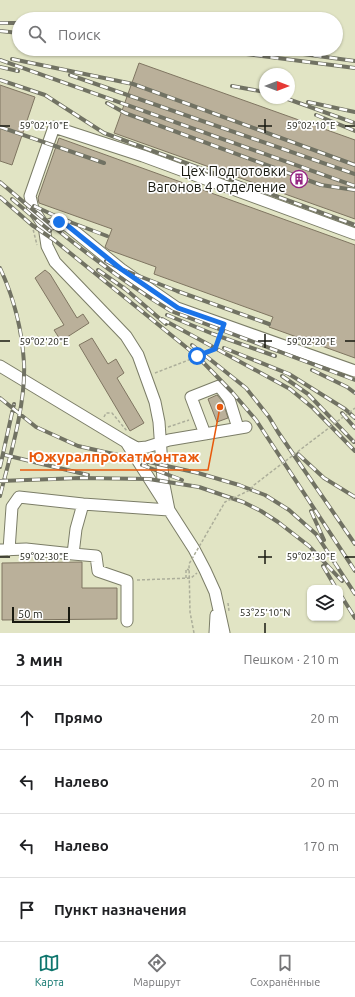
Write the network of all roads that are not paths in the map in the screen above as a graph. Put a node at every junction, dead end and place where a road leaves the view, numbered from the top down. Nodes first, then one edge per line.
1 (44, 226) junction
2 (355, 234) edge
3 (0, 366) edge
4 (355, 371) edge
5 (205, 434) junction
6 (127, 438) junction
7 (161, 442) junction
8 (83, 504) junction
9 (169, 510) junction
10 (4, 550) edge
11 (73, 554) junction
12 (217, 599) junction
13 (127, 621) dead end
14 (216, 633) edge
15 (224, 633) edge

1 - 2 lane
1 - 4 lane
1 - 7 lane
3 - 6 lane
5 - 5 lane
5 - 7 lane
6 - 7 lane
6 - 9 lane
7 - 9 lane
8 - 9 lane
8 - 10 lane
8 - 11 lane
9 - 12 lane
10 - 11 lane
11 - 13 lane
12 - 14 lane
12 - 15 lane

